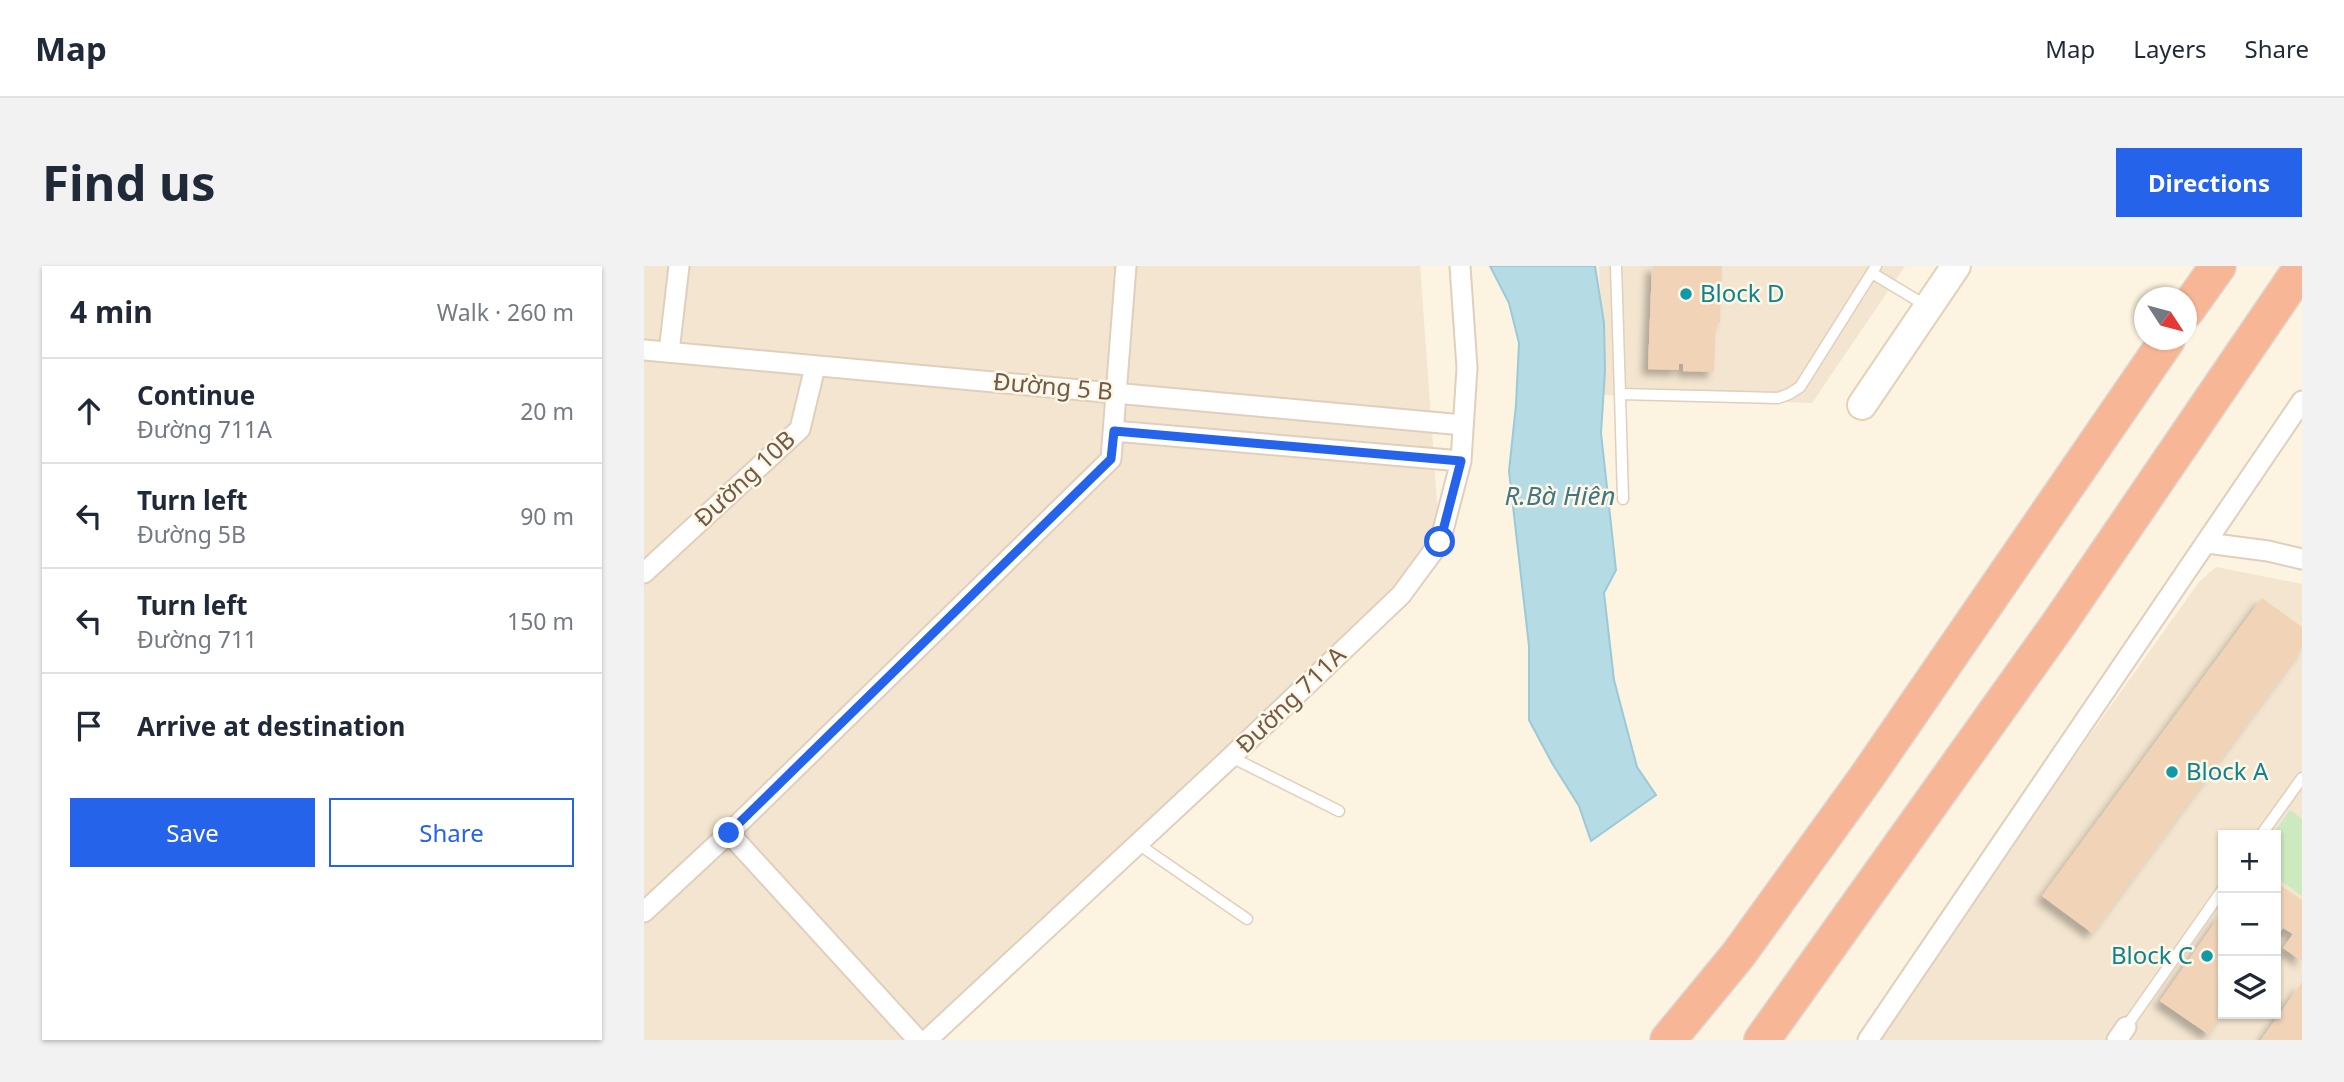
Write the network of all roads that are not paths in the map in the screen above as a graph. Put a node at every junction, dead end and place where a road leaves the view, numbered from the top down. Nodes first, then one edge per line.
1 (679, 266) edge
2 (1126, 266) edge
3 (1460, 266) edge
4 (1616, 266) edge
5 (1956, 266) edge
6 (2218, 266) edge
7 (2302, 267) edge
8 (1874, 270) edge
9 (2197, 296) edge
10 (1929, 307) junction
11 (644, 350) edge
12 (2160, 350) edge
13 (669, 352) junction
14 (815, 367) junction
15 (1116, 393) junction
16 (1620, 394) junction
17 (2302, 401) edge
18 (1862, 405) dead end
19 (1463, 425) junction
20 (1114, 431) junction
21 (1461, 461) junction
22 (1623, 499) dead end
23 (2207, 543) junction
24 (2302, 559) edge
25 (644, 573) edge
26 (2060, 622) junction
27 (1231, 757) junction
28 (2302, 778) edge
29 (1339, 811) dead end
30 (2265, 830) edge
31 (729, 833) junction
32 (1138, 844) junction
33 (2220, 893) edge
34 (644, 912) edge
35 (1247, 919) dead end
36 (1738, 955) junction
37 (2122, 1034) edge
38 (918, 1040) edge
39 (927, 1040) edge
40 (1668, 1040) edge
41 (1677, 1040) edge
42 (1762, 1040) edge
43 (1787, 1040) edge
44 (1868, 1040) edge

1 - 13 street
2 - 15 street
3 - 19 street, Đường 711A
4 - 16 lane
5 - 10 main road
6 - 9 highway
7 - 26 highway
8 - 10 lane
8 - 16 lane
10 - 18 main road
11 - 13 street, Đường 5 B
12 - 36 highway
13 - 14 street, Đường 5 B
14 - 15 street, Đường 5 B
14 - 25 street, Đường 10B
15 - 19 street, Đường 5 B
15 - 20 street
16 - 22 lane
17 - 23 street
19 - 21 street, Đường 711A
20 - 21 street
20 - 31 street
21 - 27 street, Đường 711A
23 - 24 street
23 - 44 street
26 - 42 highway
26 - 43 highway
27 - 29 lane
27 - 32 street, Đường 711A
28 - 30 lane
31 - 34 street
31 - 38 street
32 - 35 lane
32 - 39 street, Đường 711A
33 - 37 lane
36 - 40 highway
36 - 41 highway

